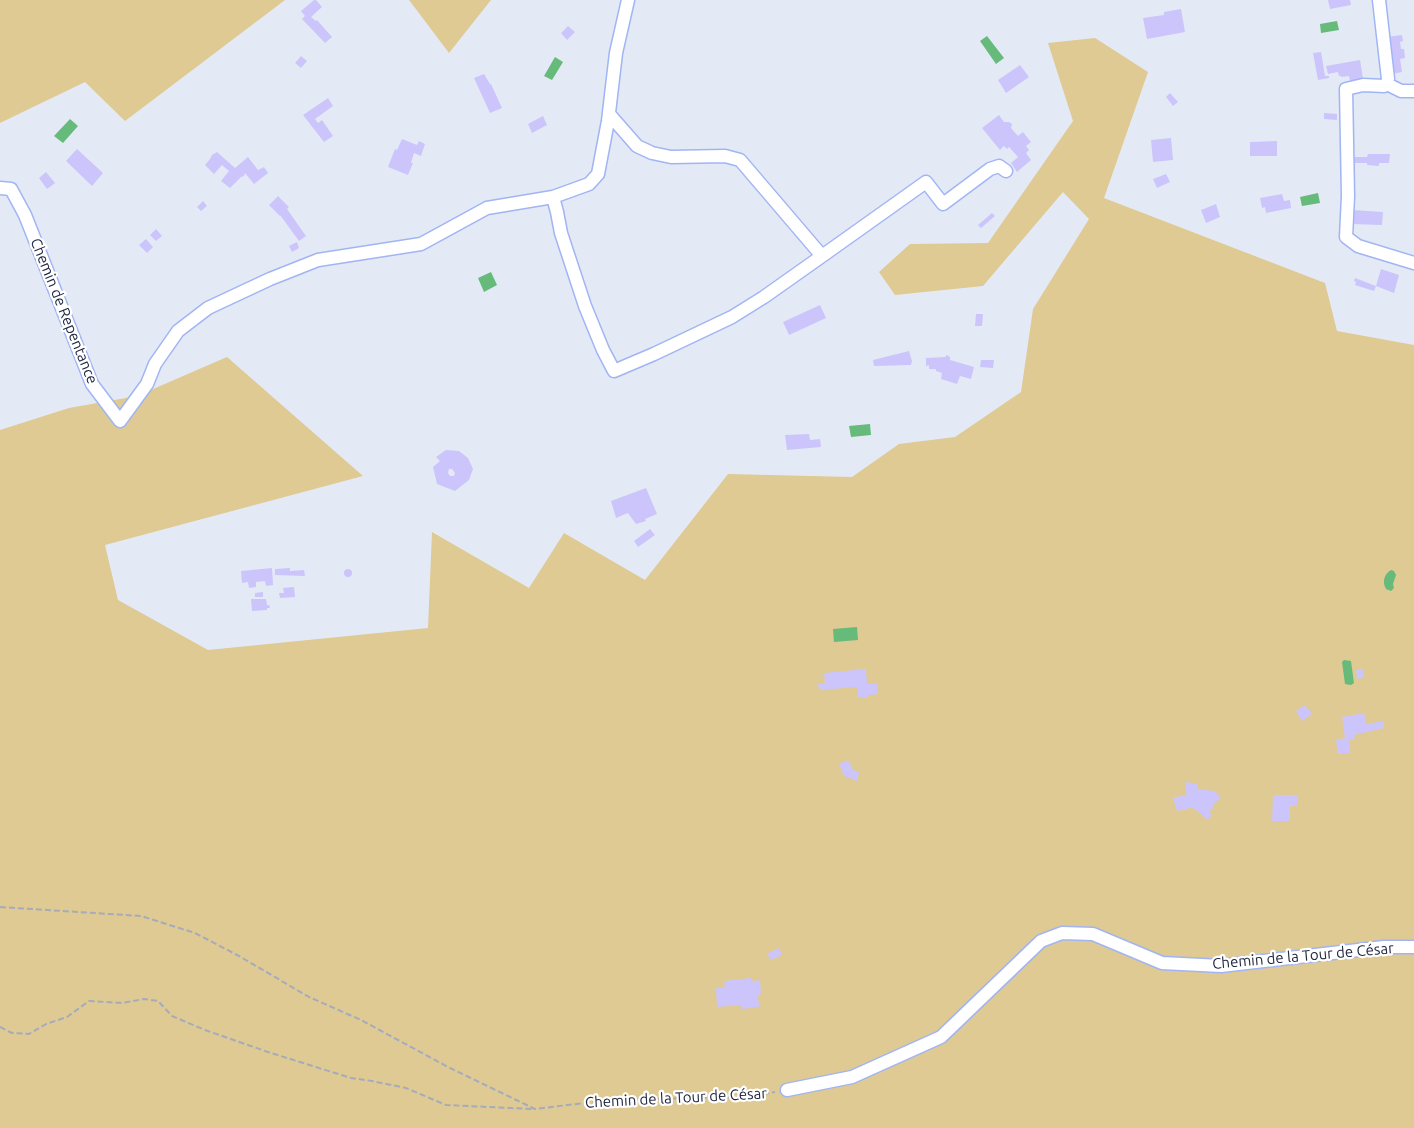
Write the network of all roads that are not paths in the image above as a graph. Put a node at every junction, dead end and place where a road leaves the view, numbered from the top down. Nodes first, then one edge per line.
1 (628, 0) edge
2 (1379, 0) edge
3 (1387, 84) junction
4 (1414, 91) edge
5 (609, 114) junction
6 (1006, 171) dead end
7 (0, 188) edge
8 (553, 197) junction
9 (822, 256) junction
10 (1414, 263) edge
11 (1414, 947) edge
12 (788, 1090) road end

1 - 5 street, Chemin de Repentance
2 - 3 street
3 - 4 street
3 - 10 street
5 - 8 street, Chemin de Repentance
5 - 9 street
6 - 9 street
7 - 8 street, Chemin de Repentance
8 - 9 street
11 - 12 street, Chemin de la Tour de César

